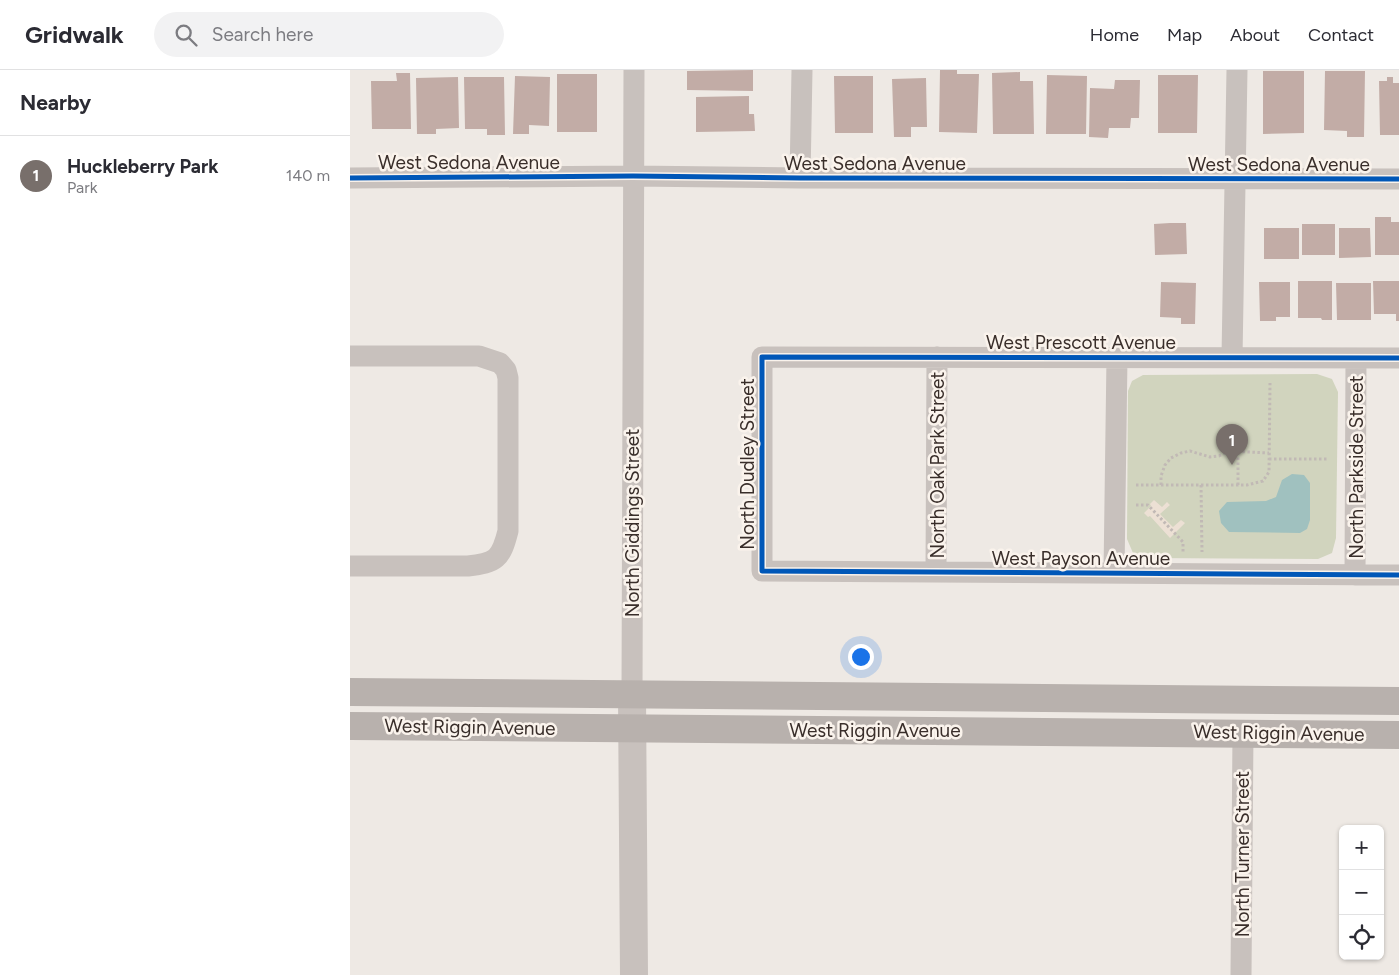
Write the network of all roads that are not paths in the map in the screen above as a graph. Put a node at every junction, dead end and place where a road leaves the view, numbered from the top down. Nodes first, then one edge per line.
1 (634, 70) edge
2 (802, 70) edge
3 (1237, 70) edge
4 (633, 176) junction
5 (350, 178) edge
6 (800, 178) junction
7 (1236, 179) junction
8 (1399, 179) edge
9 (350, 356) edge
10 (762, 357) joint
11 (937, 357) junction
12 (1116, 357) junction
13 (1232, 357) junction
14 (1356, 358) junction
15 (1399, 358) edge
16 (350, 566) edge
17 (762, 571) joint
18 (936, 572) junction
19 (1114, 573) junction
20 (1355, 575) junction
21 (1399, 575) edge
22 (350, 692) edge
23 (632, 695) junction
24 (1399, 701) edge
25 (350, 726) edge
26 (632, 729) junction
27 (1243, 733) junction
28 (1399, 735) edge
29 (634, 975) edge
30 (1241, 975) edge

1 - 4 street, North Giddings Street
2 - 6 street
3 - 7 street
4 - 5 street, West Sedona Avenue
4 - 6 street, West Sedona Avenue
4 - 23 street, North Giddings Street
6 - 7 street, West Sedona Avenue
7 - 8 street, West Sedona Avenue
7 - 13 street
9 - 16 street
10 - 11 street, West Prescott Avenue
10 - 17 street, North Dudley Street
11 - 12 street, West Prescott Avenue
11 - 18 street, North Oak Park Street
12 - 13 street, West Prescott Avenue
12 - 19 street
13 - 14 street, West Prescott Avenue
14 - 15 street, West Prescott Avenue
14 - 20 street, North Parkside Street
17 - 18 street, West Payson Avenue
18 - 19 street, West Payson Avenue
19 - 20 street, West Payson Avenue
20 - 21 street, West Payson Avenue
22 - 23 main road, West Riggin Avenue
23 - 24 main road, West Riggin Avenue
23 - 26 street, North Giddings Street
25 - 26 main road, West Riggin Avenue
26 - 27 main road, West Riggin Avenue
26 - 29 street, North Giddings Street
27 - 28 main road, West Riggin Avenue
27 - 30 street, North Turner Street

